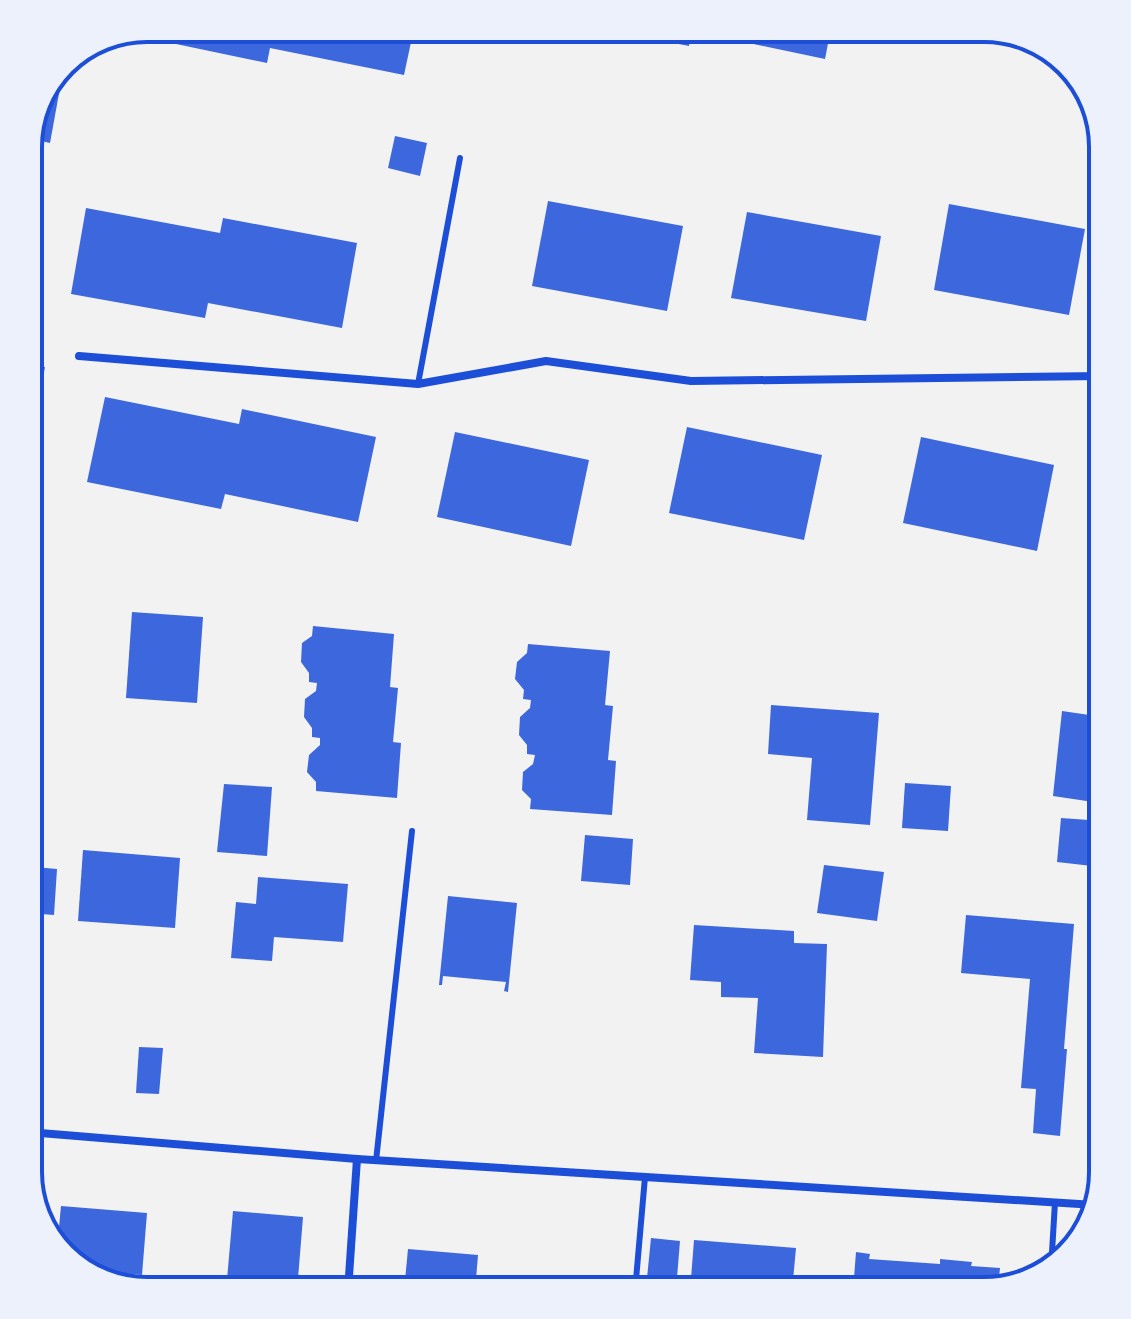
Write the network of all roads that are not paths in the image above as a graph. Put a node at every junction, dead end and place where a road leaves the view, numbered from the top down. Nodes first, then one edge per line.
1 (460, 158) dead end
2 (79, 356) dead end
3 (1089, 376) edge
4 (418, 384) junction
5 (412, 831) dead end
6 (42, 1133) edge
7 (357, 1159) junction
8 (376, 1161) junction
9 (645, 1177) junction
10 (1055, 1202) junction
11 (1084, 1204) edge
12 (1052, 1251) edge
13 (349, 1277) edge
14 (636, 1277) edge

1 - 4 lane
2 - 4 street
3 - 4 street
5 - 8 lane
6 - 7 street
7 - 8 street
7 - 13 street
8 - 9 street
9 - 10 street
9 - 14 lane
10 - 11 street
10 - 12 lane

